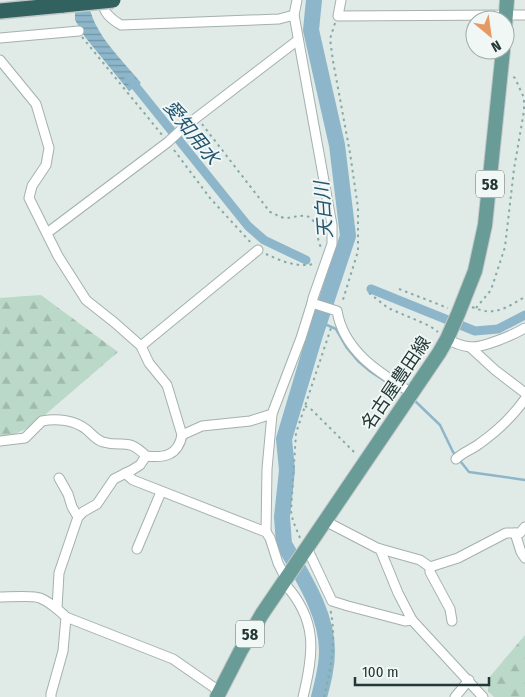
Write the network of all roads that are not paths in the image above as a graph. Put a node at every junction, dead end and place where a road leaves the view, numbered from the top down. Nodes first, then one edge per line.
1 (103, 0) edge
2 (113, 0) edge
3 (298, 0) edge
4 (341, 0) edge
5 (69, 6) edge
6 (0, 11) edge
7 (294, 15) junction
8 (465, 20) edge
9 (79, 30) road end
10 (0, 38) edge
11 (298, 40) junction
12 (0, 60) edge
13 (502, 60) edge
14 (47, 233) junction
15 (258, 250) road end
16 (312, 303) junction
17 (525, 328) edge
18 (448, 337) junction
19 (141, 346) junction
20 (472, 347) junction
21 (412, 393) junction
22 (525, 393) edge
23 (525, 399) edge
24 (272, 414) junction
25 (182, 435) junction
26 (0, 441) edge
27 (146, 456) junction
28 (456, 460) dead end
29 (125, 473) junction
30 (59, 478) dead end
31 (161, 492) junction
32 (78, 517) junction
33 (325, 521) junction
34 (525, 527) edge
35 (266, 532) junction
36 (515, 533) junction
37 (137, 548) dead end
38 (380, 549) junction
39 (305, 551) junction
40 (525, 558) edge
41 (430, 567) junction
42 (286, 579) junction
43 (0, 597) edge
44 (57, 608) junction
45 (66, 617) junction
46 (412, 620) junction
47 (452, 621) dead end
48 (469, 680) junction
49 (218, 694) edge
50 (51, 697) edge
51 (303, 697) edge
52 (455, 697) edge
53 (484, 697) edge

1 - 7 street
2 - 5 highway, bridge
3 - 7 street
4 - 8 street
5 - 6 highway
7 - 11 street
9 - 10 street
11 - 14 street
11 - 16 street
12 - 14 street
13 - 18 main road, 名古屋豊田線 / 58
14 - 19 street
15 - 19 street
16 - 21 street
16 - 24 street
17 - 20 street
18 - 20 street
18 - 21 main road, 名古屋豊田線 / 58
19 - 25 street
20 - 22 street
21 - 33 main road, 名古屋豊田線 / 58
23 - 28 street
24 - 25 street
24 - 35 street
25 - 27 street
26 - 27 street
27 - 29 street
29 - 31 street
29 - 32 street
30 - 32 street
31 - 35 street
31 - 37 street
32 - 44 street
33 - 38 street
33 - 39 main road, 名古屋豊田線 / 58
34 - 36 street
35 - 42 street
36 - 40 street
36 - 41 street
38 - 41 street
38 - 46 street
39 - 42 main road, 名古屋豊田線 / 58
39 - 46 street
41 - 47 street
42 - 49 main road, 名古屋豊田線 / 58
42 - 51 street
43 - 44 street
44 - 45 street
45 - 49 street
45 - 50 street
46 - 48 street
48 - 52 street
48 - 53 street

